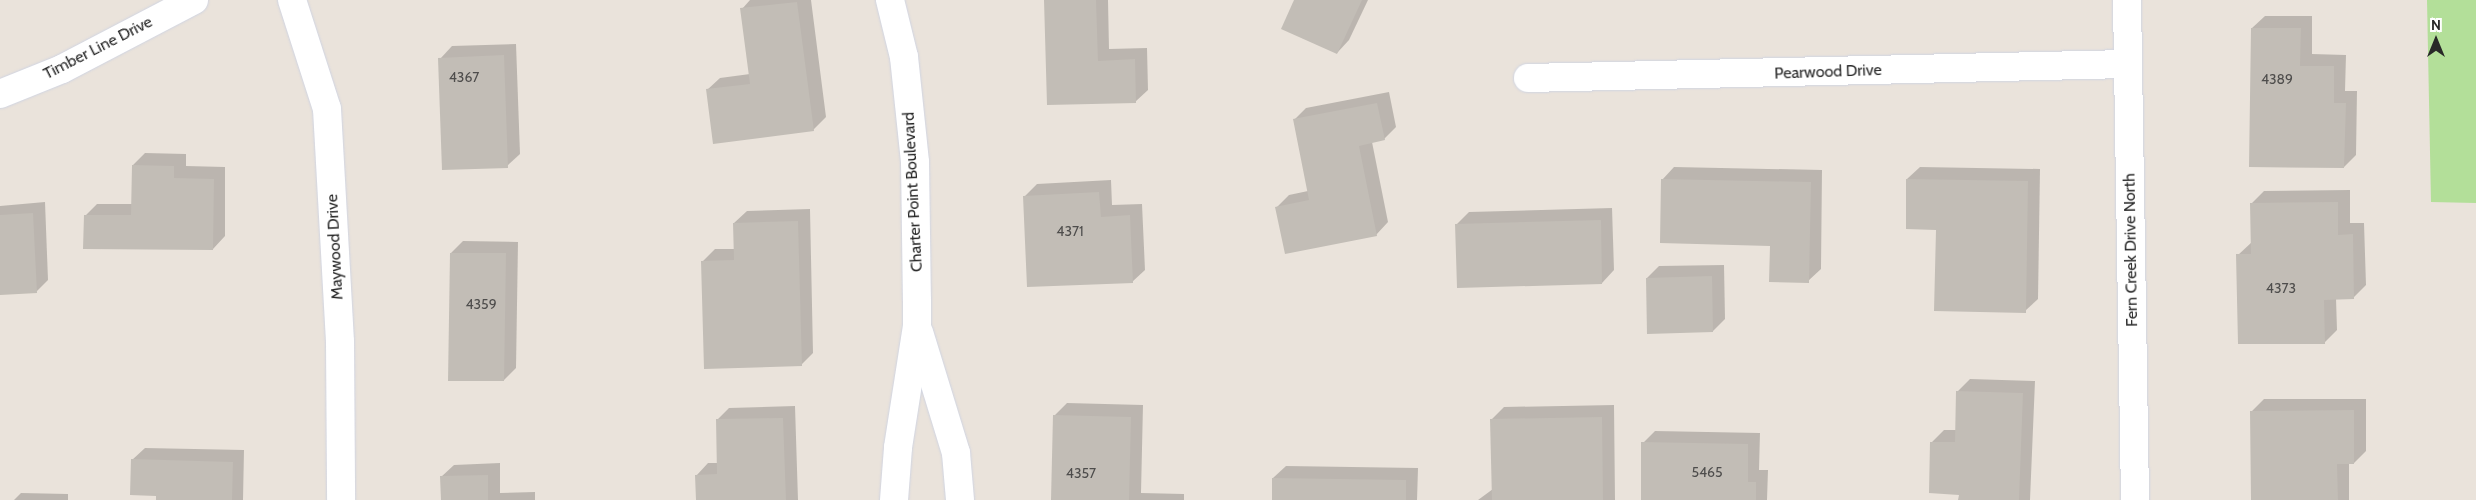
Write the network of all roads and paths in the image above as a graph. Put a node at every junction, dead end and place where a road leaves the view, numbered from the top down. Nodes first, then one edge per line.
1 (194, 0) edge
2 (292, 0) edge
3 (890, 0) edge
4 (2127, 0) edge
5 (2128, 64) junction
6 (1528, 78) dead end
7 (0, 94) edge
8 (917, 326) junction
9 (341, 500) edge
10 (894, 500) edge
11 (960, 500) edge
12 (2134, 500) edge

1 - 7 street, Timber Line Drive
2 - 9 street, Maywood Drive
3 - 8 street, Charter Point Boulevard
4 - 5 street, Fern Creek Drive North
5 - 6 street, Pearwood Drive
5 - 12 street, Fern Creek Drive North
8 - 10 street, Charter Point Boulevard
8 - 11 street, Charter Point Boulevard

